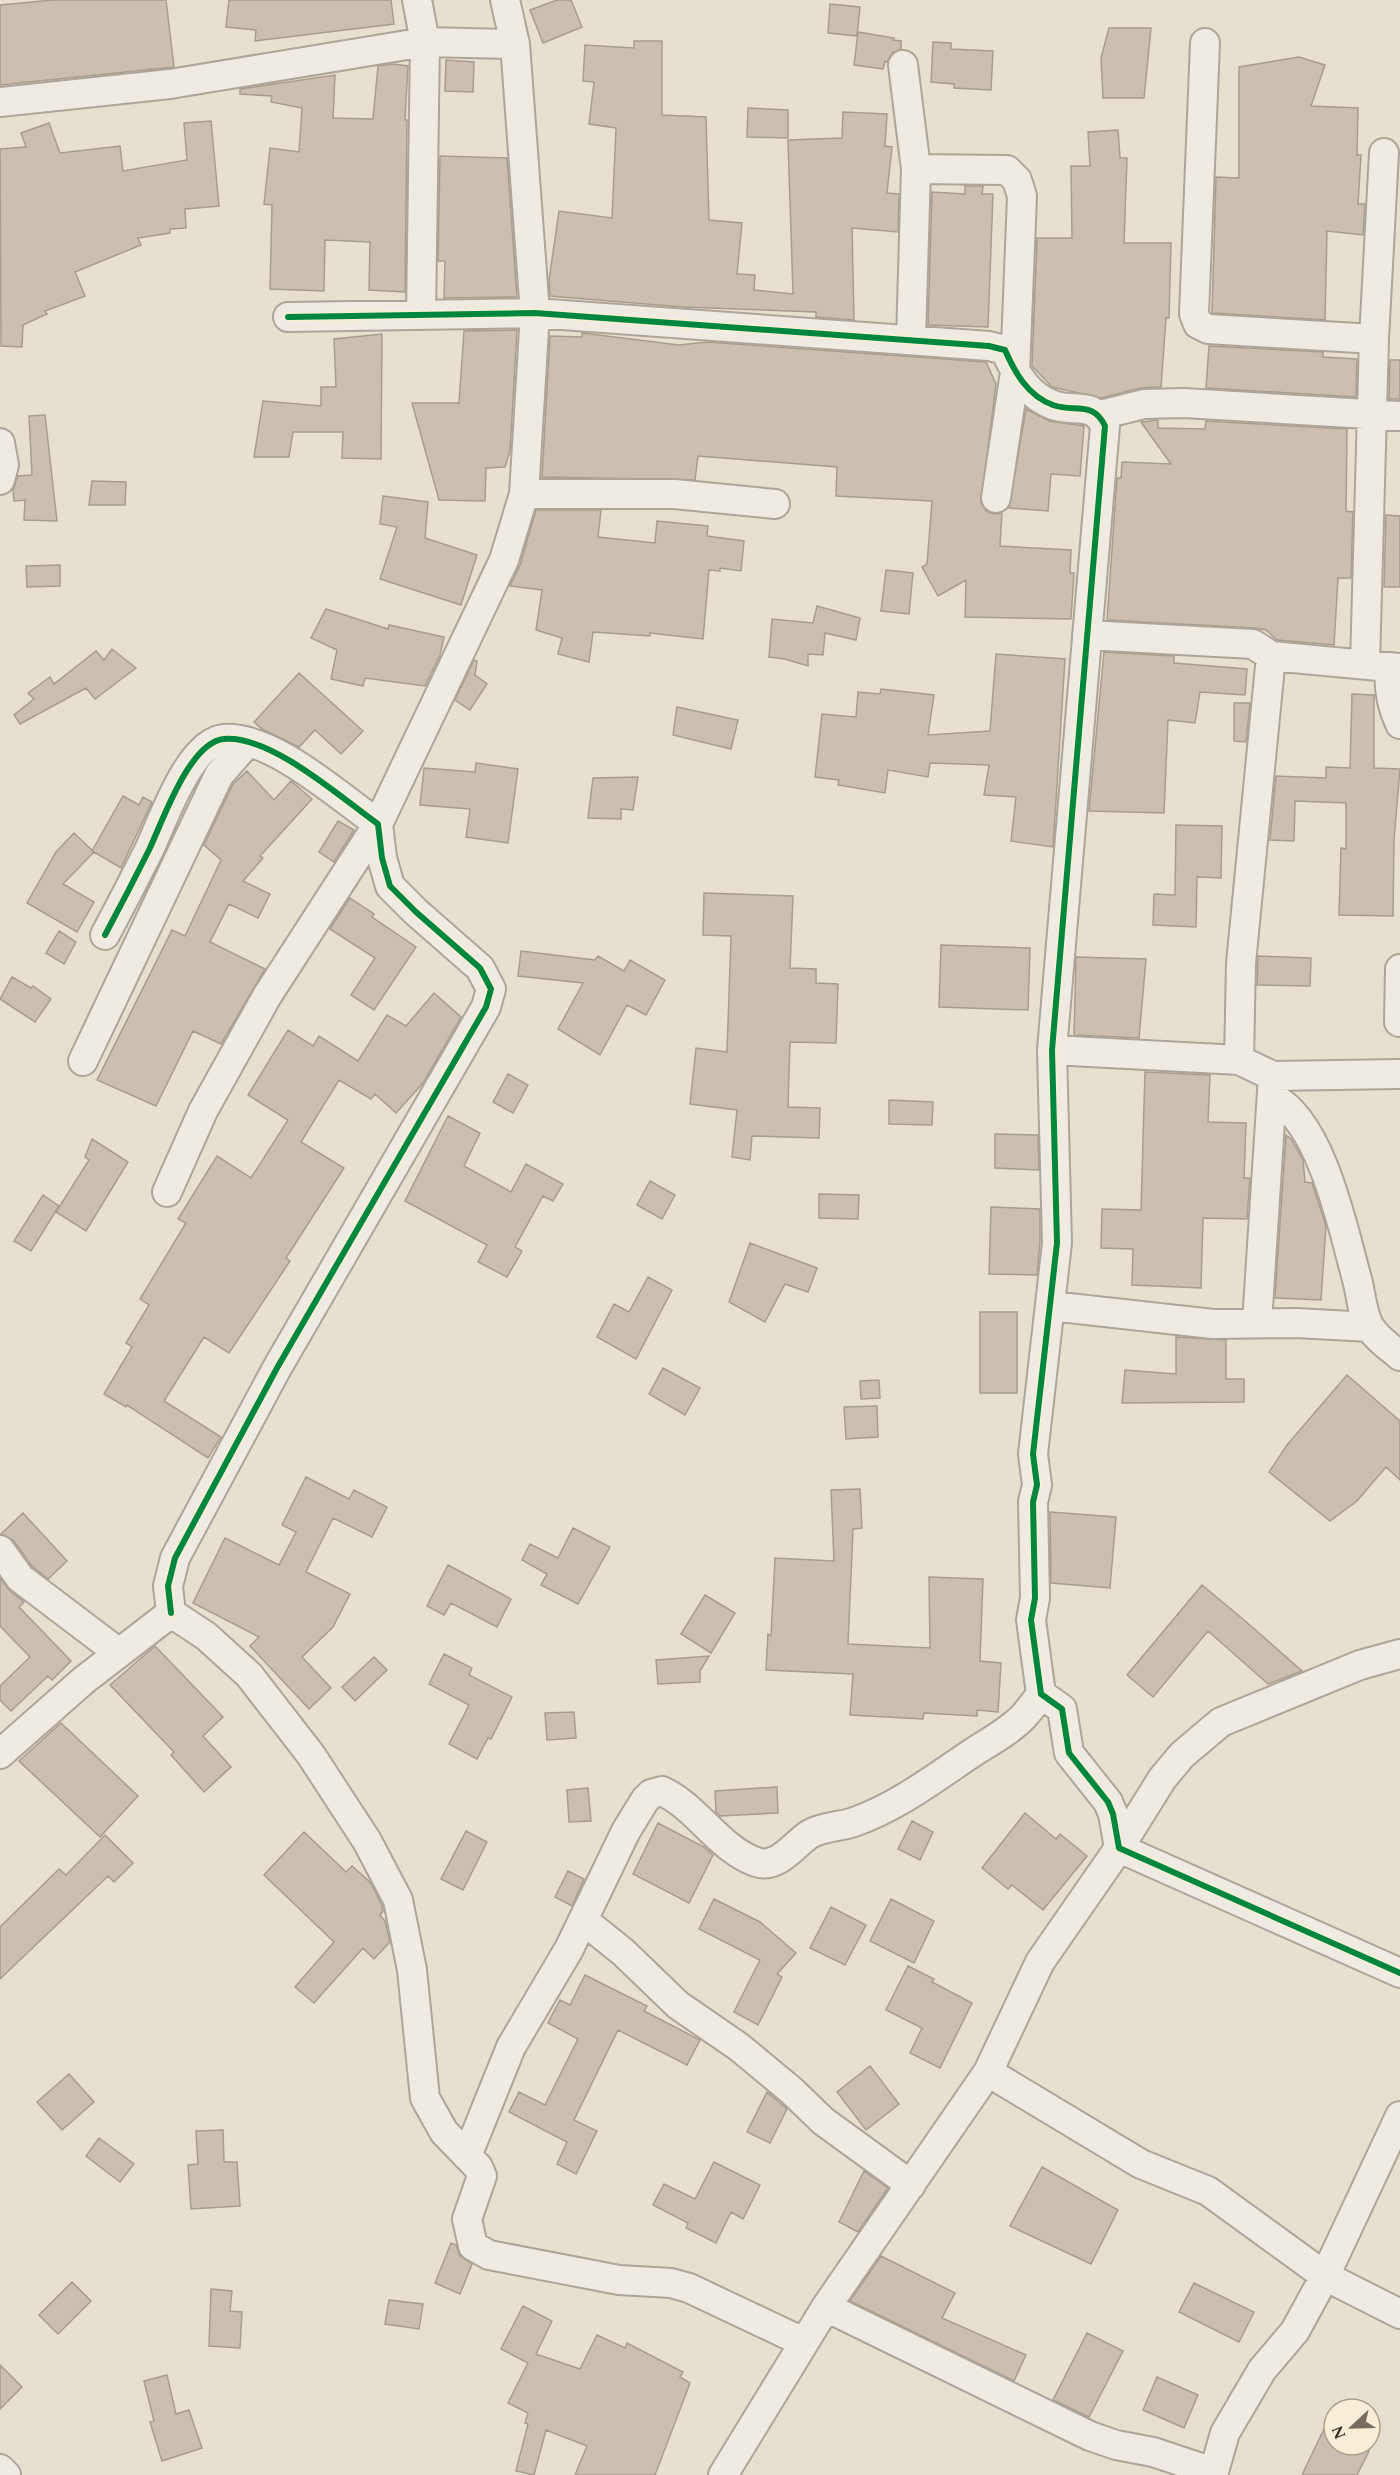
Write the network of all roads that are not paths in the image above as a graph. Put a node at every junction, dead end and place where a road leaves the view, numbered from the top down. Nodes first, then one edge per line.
1 (417, 0) edge
2 (505, 0) edge
3 (425, 42) junction
4 (1205, 43) dead end
5 (515, 44) junction
6 (903, 65) dead end
7 (0, 102) edge
8 (1384, 153) dead end
9 (916, 169) junction
10 (535, 313) junction
11 (421, 315) junction
12 (288, 317) dead end
13 (1374, 339) junction
14 (912, 340) junction
15 (1015, 372) junction
16 (1100, 415) junction
17 (1386, 415) edge
18 (0, 443) edge
19 (0, 480) edge
20 (524, 494) junction
21 (996, 498) dead end
22 (775, 504) dead end
23 (1087, 635) junction
24 (1271, 656) junction
25 (1385, 666) edge
26 (1400, 724) edge
27 (247, 743) junction
28 (378, 824) junction
29 (105, 936) dead end
30 (1400, 969) edge
31 (1399, 1022) edge
32 (1052, 1050) junction
33 (1239, 1060) junction
34 (83, 1061) dead end
35 (1400, 1074) edge
36 (1273, 1087) junction
37 (167, 1192) dead end
38 (1051, 1306) junction
39 (1257, 1323) junction
40 (1370, 1327) junction
41 (1400, 1356) edge
42 (0, 1550) edge
43 (171, 1613) junction
44 (119, 1653) junction
45 (1400, 1654) edge
46 (1041, 1694) junction
47 (0, 1754) edge
48 (1119, 1848) junction
49 (584, 1920) junction
50 (1400, 1973) edge
51 (988, 2072) junction
52 (1400, 2116) edge
53 (467, 2156) junction
54 (911, 2185) junction
55 (1325, 2276) junction
56 (826, 2307) junction
57 (1400, 2314) edge
58 (803, 2342) junction
59 (0, 2469) edge
60 (1213, 2474) edge
61 (6, 2475) edge
62 (723, 2475) edge

1 - 3 street
2 - 5 street
3 - 5 street
3 - 7 street
3 - 11 street
4 - 13 street
5 - 10 street
6 - 9 street
8 - 13 street
9 - 14 street
9 - 15 street
10 - 11 street
10 - 14 street
10 - 20 street
11 - 12 street
13 - 17 street
14 - 15 street
15 - 16 street
15 - 21 street
16 - 17 street
16 - 23 street
17 - 25 street
18 - 19 street
20 - 22 street
20 - 28 street
23 - 24 street
23 - 32 street
24 - 25 street
24 - 33 street
25 - 26 street
27 - 28 street
27 - 29 street
27 - 34 street
28 - 37 street
28 - 43 street
30 - 31 street
32 - 33 street
32 - 38 street
33 - 36 street
35 - 36 street
36 - 39 street
36 - 40 street
38 - 39 street
38 - 46 street
39 - 40 street
40 - 41 street
42 - 44 street
43 - 44 street
43 - 53 street
44 - 47 street
45 - 48 street
46 - 48 street
46 - 49 street
48 - 50 street
48 - 51 street
49 - 53 street
49 - 54 street
51 - 54 street
51 - 55 street
52 - 55 street
53 - 58 street
54 - 56 street
55 - 57 street
55 - 60 street
56 - 58 street
56 - 60 street
58 - 62 street
59 - 61 street

